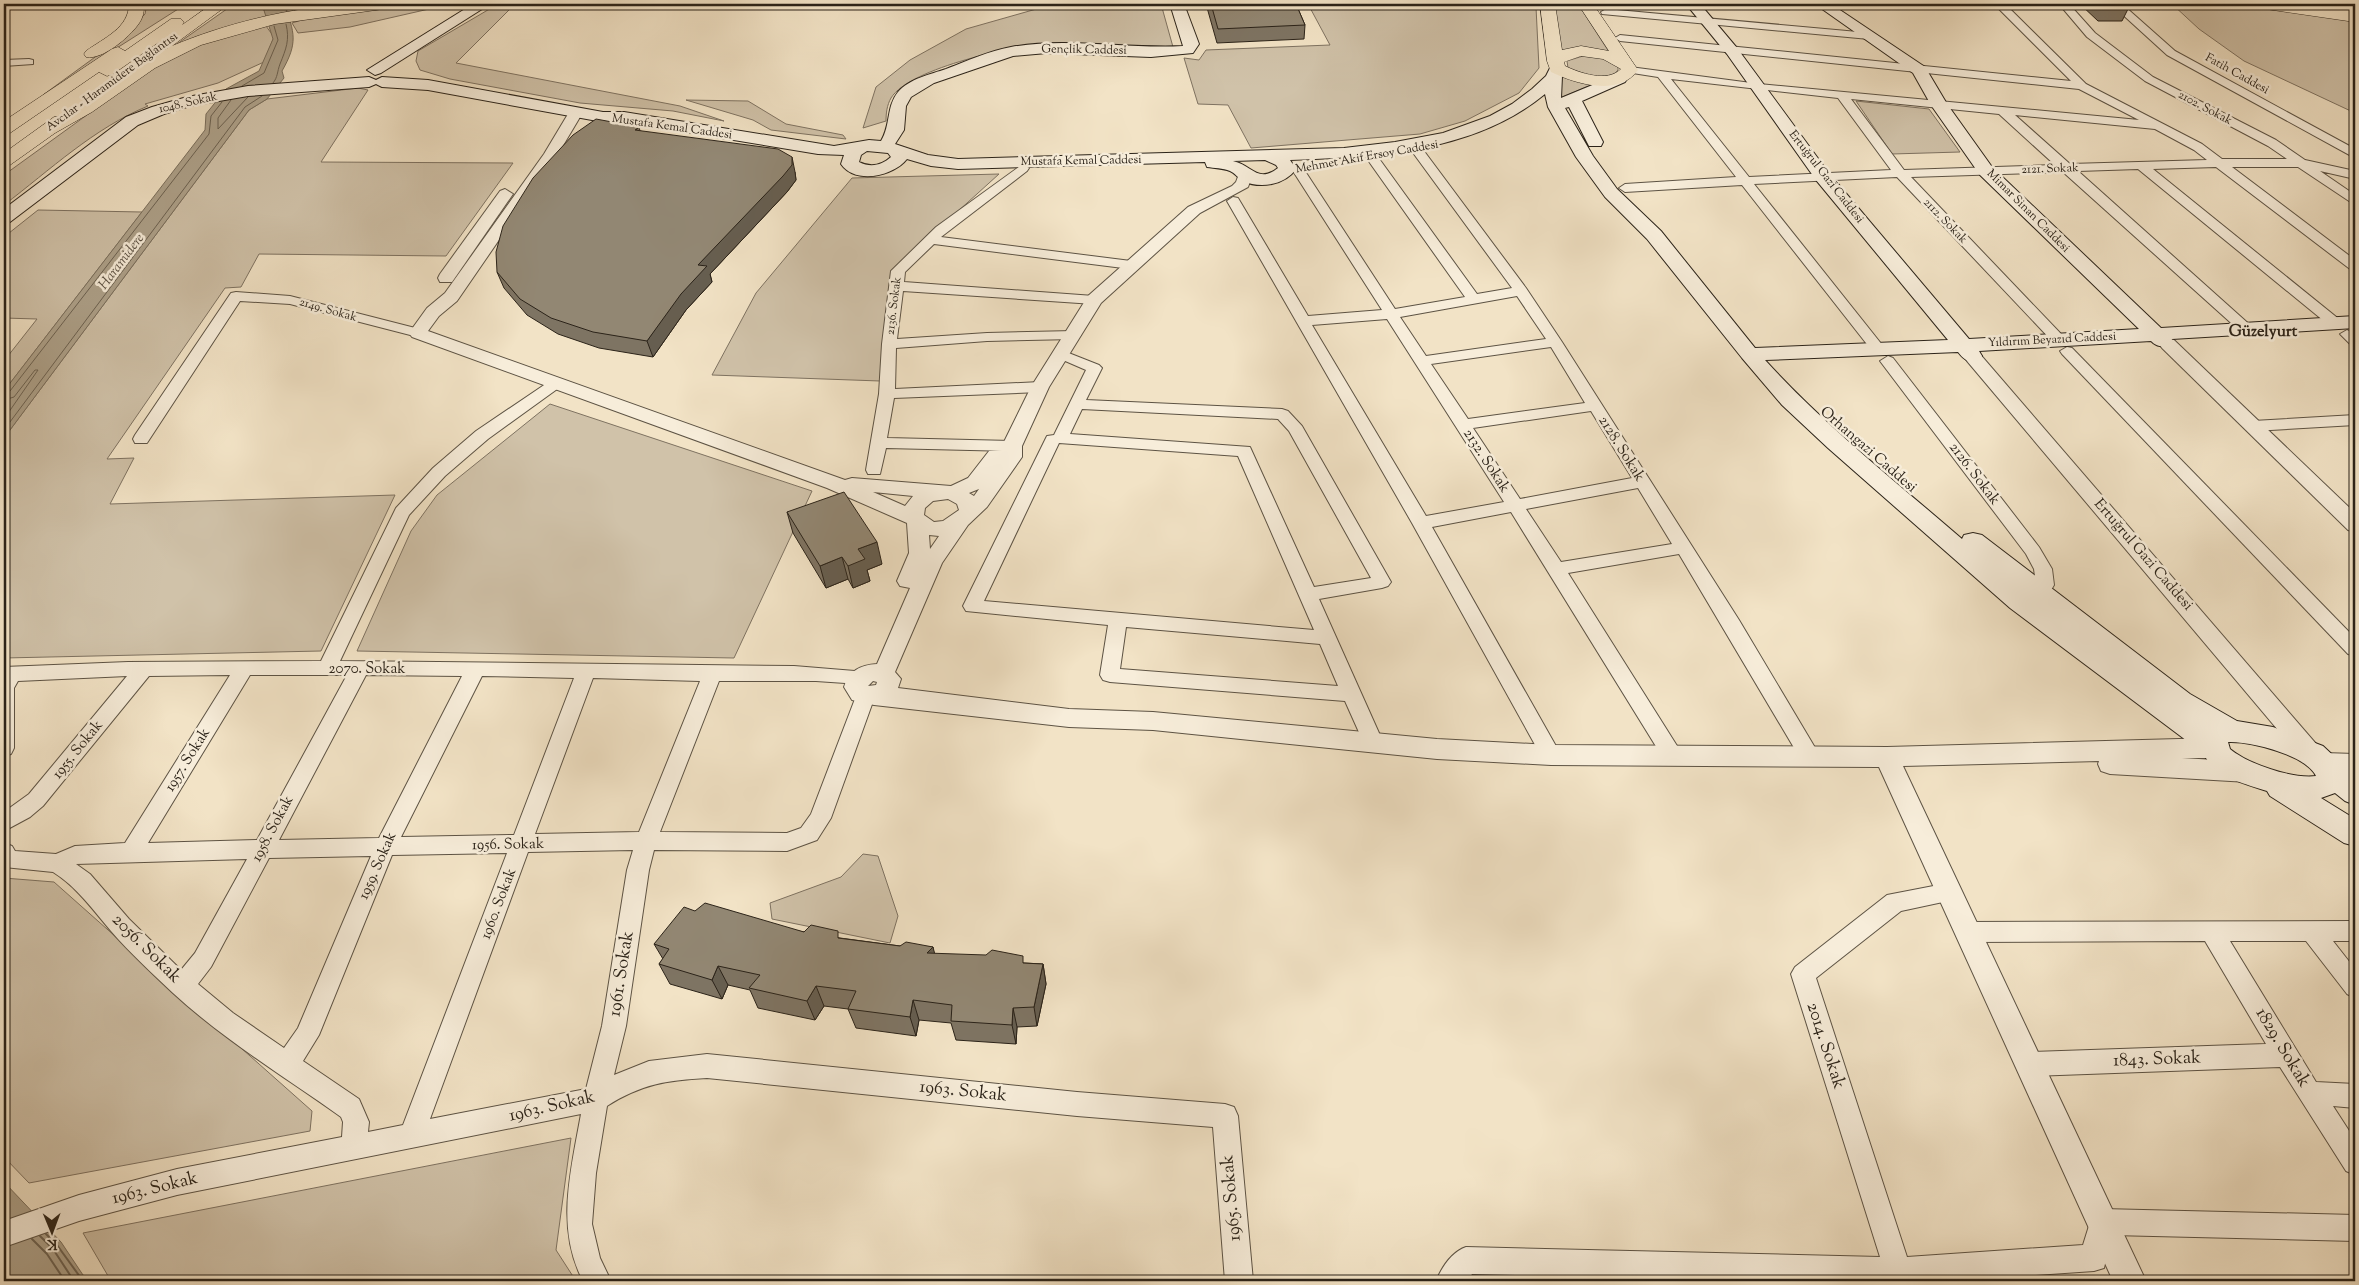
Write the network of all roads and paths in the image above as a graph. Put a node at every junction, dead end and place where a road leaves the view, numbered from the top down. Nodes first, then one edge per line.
1 (136, 4) edge
2 (202, 4) edge
3 (221, 4) edge
4 (384, 4) edge
5 (483, 4) edge
6 (1177, 4) edge
7 (1586, 4) edge
8 (1693, 4) edge
9 (1822, 4) edge
10 (1999, 4) edge
11 (2064, 4) edge
12 (2116, 4) edge
13 (2266, 4) edge
14 (2312, 4) edge
15 (186, 8) dead end
16 (1546, 8) edge
17 (1604, 8) edge
18 (2355, 10) edge
19 (2355, 17) edge
20 (1708, 21) junction
21 (1869, 36) junction
22 (1618, 43) junction
23 (414, 47) junction
24 (1732, 51) junction
25 (29, 62) dead end
26 (4, 63) edge
27 (1555, 69) junction
28 (1919, 70) junction
29 (401, 71) junction
30 (1625, 71) junction
31 (1662, 75) junction
32 (374, 77) junction
33 (428, 85) junction
34 (2082, 86) junction
35 (1759, 87) junction
36 (1842, 95) junction
37 (1565, 103) junction
38 (1939, 105) junction
39 (571, 111) junction
40 (2004, 112) junction
41 (603, 117) junction
42 (4, 118) edge
43 (2159, 126) junction
44 (4, 129) edge
45 (45, 131) junction
46 (4, 145) edge
47 (860, 148) junction
48 (891, 148) junction
49 (1417, 150) junction
50 (551, 154) junction
51 (2355, 154) edge
52 (1263, 155) junction
53 (1371, 156) junction
54 (4, 161) edge
55 (2219, 163) junction
56 (850, 164) junction
57 (2301, 164) junction
58 (2142, 166) junction
59 (1023, 168) junction
60 (2066, 168) junction
61 (878, 170) junction
62 (1986, 171) junction
63 (1244, 172) junction
64 (1284, 173) junction
65 (1900, 173) junction
66 (2355, 175) edge
67 (1822, 176) junction
68 (1745, 180) junction
69 (1625, 188) junction
70 (1232, 201) junction
71 (2355, 201) edge
72 (4, 218) edge
73 (1185, 219) junction
74 (930, 240) junction
75 (1131, 265) junction
76 (2355, 266) edge
77 (896, 286) junction
78 (1521, 291) junction
79 (1094, 300) junction
80 (1474, 300) junction
81 (433, 312) junction
82 (1391, 314) junction
83 (1304, 321) junction
84 (2245, 328) junction
85 (2349, 331) edge
86 (418, 333) junction
87 (1074, 334) junction
88 (2161, 339) junction
89 (1555, 342) junction
90 (889, 344) junction
91 (2062, 345) junction
92 (1968, 351) junction
93 (1061, 354) junction
94 (1883, 355) junction
95 (1763, 359) junction
96 (1422, 362) junction
97 (555, 384) junction
98 (1040, 388) junction
99 (887, 394) junction
100 (1077, 404) junction
101 (1595, 406) junction
102 (2353, 422) edge
103 (1463, 426) junction
104 (2253, 426) junction
105 (1060, 438) junction
106 (141, 439) dead end
107 (878, 443) junction
108 (1012, 446) junction
109 (874, 470) dead end
110 (1642, 482) junction
111 (834, 483) junction
112 (948, 492) junction
113 (1514, 505) junction
114 (964, 517) junction
115 (916, 520) junction
116 (1421, 523) junction
117 (2355, 525) edge
118 (1682, 548) junction
119 (1556, 569) junction
120 (2039, 592) junction
121 (1307, 595) junction
122 (1118, 619) junction
123 (1326, 638) junction
124 (2355, 649) edge
125 (144, 669) junction
126 (244, 669) junction
127 (326, 669) junction
128 (360, 669) junction
129 (475, 670) junction
130 (586, 670) junction
131 (8, 674) edge
132 (721, 674) junction
133 (872, 683) junction
134 (1351, 694) junction
135 (1373, 742) junction
136 (2220, 742) junction
137 (4, 748) edge
138 (1552, 755) junction
139 (1672, 756) junction
140 (1810, 757) junction
141 (1887, 757) junction
142 (2329, 763) edge
143 (2254, 774) junction
144 (2355, 792) edge
145 (4, 822) edge
146 (2355, 834) edge
147 (646, 841) junction
148 (521, 845) junction
149 (385, 847) junction
150 (261, 851) junction
151 (4, 852) edge
152 (131, 852) junction
153 (57, 863) junction
154 (1949, 892) junction
155 (2355, 930) edge
156 (2211, 931) junction
157 (2312, 931) junction
158 (1968, 932) junction
159 (182, 986) junction
160 (2355, 987) edge
161 (2286, 1056) junction
162 (287, 1064) junction
163 (2029, 1064) junction
164 (2309, 1093) junction
165 (2355, 1096) edge
166 (596, 1099) junction
167 (1225, 1116) joint
168 (412, 1137) junction
169 (354, 1148) junction
170 (2355, 1162) edge
171 (2102, 1222) junction
172 (2355, 1228) edge
173 (4, 1234) edge
174 (1461, 1274) edge
175 (1675, 1274) edge
176 (1900, 1276) edge
177 (597, 1281) edge
178 (1239, 1281) edge
179 (2130, 1281) edge

1 - 42 main road
2 - 46 main road, Avcılar - Haramidere Bağlantısı
3 - 45 main road, Avcılar - Haramidere Bağlantısı
4 - 45 main road
5 - 23 main road
6 - 48 main road, Gençlik Caddesi
7 - 22 main road
8 - 20 main road, Ertuğrul Gazi Caddesi
9 - 21 main road, Mimar Sinan Caddesi
10 - 34 street
11 - 57 street, 2102. Sokak
12 - 51 street, Fatih Caddesi
13 - 19 main road
14 - 18 main road
15 - 44 main road
16 - 27 main road
17 - 20 street
17 - 22 main road
20 - 21 street
20 - 24 main road, Ertuğrul Gazi Caddesi
21 - 28 main road, Mimar Sinan Caddesi
22 - 24 street
22 - 30 main road
23 - 29 main road
23 - 32 main road
24 - 28 street
24 - 35 main road, Ertuğrul Gazi Caddesi
25 - 26 street
27 - 30 main road
27 - 30 main road
27 - 37 main road
27 - 52 main road, Mehmet Akif Ersoy Caddesi
28 - 34 street
28 - 38 main road, Mimar Sinan Caddesi
29 - 32 main road
29 - 33 main road, Mustafa Kemal Caddesi
30 - 31 street
30 - 37 main road, Mehmet Akif Ersoy Caddesi
31 - 35 street
31 - 68 street
32 - 33 main road, Mustafa Kemal Caddesi
32 - 72 main road, 1048. Sokak
33 - 39 main road, Mustafa Kemal Caddesi
34 - 43 street
35 - 36 street
35 - 67 main road, Ertuğrul Gazi Caddesi
36 - 38 street
36 - 65 street, 2112. Sokak
37 - 49 main road, Mehmet Akif Ersoy Caddesi
37 - 69 main road, Orhangazi Caddesi
37 - 95 main road
38 - 40 street
38 - 62 main road, Mimar Sinan Caddesi
39 - 41 main road, Mustafa Kemal Caddesi
39 - 50 street
39 - 81 street
40 - 43 street
40 - 60 street
41 - 47 main road, Mustafa Kemal Caddesi
41 - 50 street
41 - 56 main road, Mustafa Kemal Caddesi
43 - 55 street
45 - 54 main road, Avcılar - Haramidere Bağlantısı
47 - 48 main road, Mustafa Kemal Caddesi
47 - 56 main road
48 - 52 main road, Mustafa Kemal Caddesi
48 - 61 main road
49 - 53 main road, Mehmet Akif Ersoy Caddesi
49 - 78 street, 2128. Sokak
50 - 81 street
52 - 63 main road
52 - 64 main road
53 - 64 main road, Mehmet Akif Ersoy Caddesi
53 - 80 street
55 - 57 street, 2121. Sokak
55 - 58 street, 2121. Sokak
55 - 76 street
56 - 61 main road, Mustafa Kemal Caddesi
57 - 66 street, 2121. Sokak
57 - 71 street, 2102. Sokak
58 - 60 street, 2121. Sokak
58 - 85 street
59 - 61 main road, Mustafa Kemal Caddesi
59 - 63 main road, Mustafa Kemal Caddesi
59 - 74 street, 2136. Sokak
60 - 62 street, 2121. Sokak
60 - 84 street
62 - 65 street, 2121. Sokak
62 - 88 main road, Mimar Sinan Caddesi
63 - 64 main road, Mehmet Akif Ersoy Caddesi
63 - 73 street
64 - 70 street
64 - 82 street, 2132. Sokak
65 - 67 street, 2121. Sokak
65 - 91 street, 2112. Sokak
67 - 68 street, 2121. Sokak
67 - 92 main road, Ertuğrul Gazi Caddesi
68 - 69 street, 2121. Sokak
68 - 94 street
69 - 95 main road, Orhangazi Caddesi
70 - 73 street
70 - 83 street
73 - 75 street
74 - 75 street
74 - 77 street, 2136. Sokak
75 - 79 street
77 - 79 street
77 - 90 street, 2136. Sokak
78 - 80 street
78 - 89 street, 2128. Sokak
79 - 87 street
80 - 82 street
81 - 86 street
82 - 83 street
82 - 96 street, 2132. Sokak
83 - 116 street
84 - 85 main road, Yıldırım Beyazıd Caddesi
84 - 88 main road, Yıldırım Beyazıd Caddesi
85 - 88 main road, Yıldırım Beyazıd Caddesi
86 - 97 street
86 - 106 street, 2149. Sokak
87 - 90 street
87 - 93 street
88 - 91 main road, Yıldırım Beyazıd Caddesi
88 - 104 street, Mimar Sinan Caddesi
89 - 96 street
89 - 101 street, 2128. Sokak
90 - 99 street, 2136. Sokak
91 - 92 main road, Yıldırım Beyazıd Caddesi
91 - 124 street, 2112. Sokak
92 - 94 main road, Yıldırım Beyazıd Caddesi
92 - 142 street, Ertuğrul Gazi Caddesi
93 - 98 street
93 - 100 street
94 - 95 main road, Yıldırım Beyazıd Caddesi
94 - 120 street, 2126. Sokak
95 - 120 main road, Orhangazi Caddesi
95 - 136 main road
96 - 103 street, 2132. Sokak
97 - 111 street
97 - 127 street
98 - 99 street
98 - 108 street
99 - 107 street, 2136. Sokak
100 - 105 street
100 - 121 street
101 - 103 street
101 - 110 street, 2128. Sokak
102 - 104 street
103 - 113 street, 2132. Sokak
104 - 117 street, Mimar Sinan Caddesi
105 - 121 street
105 - 122 street
107 - 108 street
107 - 109 street, 2136. Sokak
108 - 112 street
108 - 114 street
110 - 113 street
110 - 118 street, 2128. Sokak
111 - 112 street
111 - 115 street
112 - 114 street
112 - 115 street
113 - 116 street
113 - 119 street, 2132. Sokak
114 - 115 street
114 - 133 street
115 - 133 street
116 - 138 street
118 - 119 street
118 - 140 street, 2128. Sokak
119 - 139 street, 2132. Sokak
120 - 136 main road, Orhangazi Caddesi
121 - 123 street
122 - 123 street
122 - 134 street
123 - 134 street
125 - 126 street, 2070. Sokak
125 - 131 street, 2070. Sokak
125 - 145 street, 1955. Sokak
126 - 127 street, 2070. Sokak
126 - 152 street, 1957. Sokak
127 - 128 street, 2070. Sokak
128 - 129 street, 2070. Sokak
128 - 150 street, 1958. Sokak
129 - 130 street, 2070. Sokak
129 - 149 street, 1959. Sokak
130 - 132 street, 2070. Sokak
130 - 148 street, 1960. Sokak
131 - 137 street
132 - 133 street, 2070. Sokak
132 - 147 street, 1961. Sokak
133 - 135 street
133 - 147 street, 1956. Sokak
134 - 135 street
135 - 138 street
136 - 141 street
136 - 142 main road
136 - 143 main road
138 - 139 street
139 - 140 street
140 - 141 street
141 - 143 street
141 - 154 street
142 - 143 main road
142 - 144 main road
143 - 146 main road
147 - 148 street, 1956. Sokak
147 - 166 street, 1961. Sokak
148 - 149 street, 1956. Sokak
148 - 168 street, 1960. Sokak
149 - 150 street, 1956. Sokak
149 - 162 street, 1959. Sokak
150 - 152 street, 1956. Sokak
150 - 159 street, 1958. Sokak
151 - 153 street
152 - 153 street, 1956. Sokak
153 - 159 street, 2056. Sokak
154 - 158 street
154 - 176 street, 2014. Sokak
155 - 157 street
156 - 157 street
156 - 158 street
156 - 161 street, 1829. Sokak
157 - 160 street
158 - 163 street
159 - 162 street, 2056. Sokak
161 - 163 street, 1843. Sokak
161 - 164 street, 1829. Sokak
162 - 169 street, 2056. Sokak
163 - 171 street
164 - 165 street
164 - 170 street, 1829. Sokak
166 - 167 street, 1963. Sokak
166 - 168 street, 1963. Sokak
166 - 177 street, 1961. Sokak
167 - 178 street, 1965. Sokak
168 - 169 street, 1963. Sokak
169 - 173 street, 1963. Sokak
171 - 172 street
171 - 176 street
171 - 179 street
174 - 175 street
175 - 176 street

